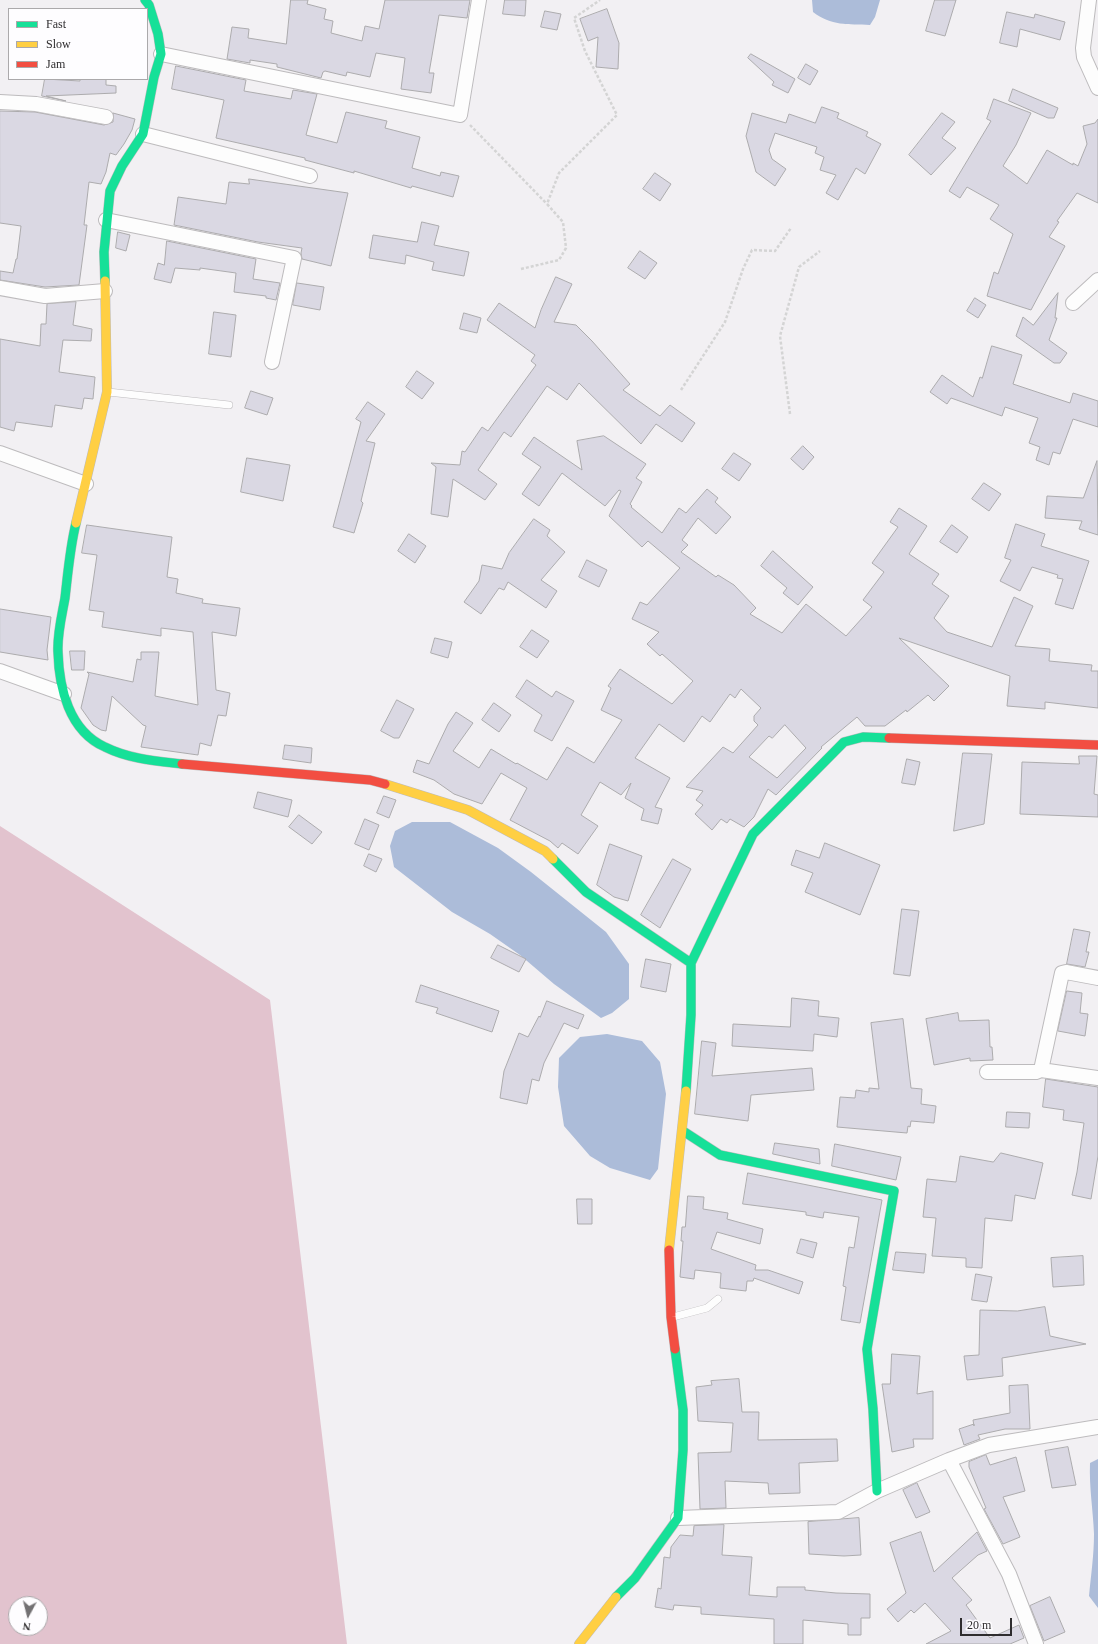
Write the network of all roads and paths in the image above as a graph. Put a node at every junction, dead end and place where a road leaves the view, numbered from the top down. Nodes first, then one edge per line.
1 (145, 0) edge
2 (479, 0) edge
3 (600, 0) edge
4 (1089, 0) edge
5 (161, 54) junction
6 (1098, 88) edge
7 (0, 102) edge
8 (460, 115) junction
9 (106, 117) dead end
10 (143, 134) junction
11 (310, 176) dead end
12 (547, 204) junction
13 (106, 220) junction
14 (791, 228) dead end
15 (820, 251) dead end
16 (521, 268) dead end
17 (1098, 280) edge
18 (0, 288) edge
19 (105, 291) junction
20 (1073, 303) dead end
21 (272, 362) dead end
22 (681, 390) dead end
23 (107, 392) junction
24 (229, 405) dead end
25 (790, 414) dead end
26 (0, 453) edge
27 (86, 484) junction
28 (0, 671) edge
29 (64, 694) junction
30 (1098, 745) edge
31 (691, 964) junction
32 (1098, 978) edge
33 (1041, 1070) junction
34 (988, 1072) dead end
35 (1098, 1078) edge
36 (683, 1131) junction
37 (718, 1299) dead end
38 (671, 1317) junction
39 (1098, 1427) edge
40 (949, 1460) junction
41 (877, 1491) junction
42 (678, 1518) junction
43 (579, 1644) edge
44 (1036, 1644) edge

1 - 5 street
2 - 8 street
3 - 12 path
4 - 6 street
5 - 8 street
5 - 10 street
7 - 9 street
8 - 12 path
10 - 11 street
10 - 13 street
12 - 16 path
13 - 19 street
13 - 21 street
14 - 22 path
15 - 25 path
17 - 20 street
18 - 19 street
19 - 23 street
23 - 24 lane
23 - 27 street
26 - 27 street
27 - 29 street
28 - 29 street
29 - 31 street
30 - 31 street
31 - 36 street
32 - 33 street
33 - 34 street
33 - 35 street
36 - 38 street
36 - 41 street
37 - 38 lane
38 - 42 street
39 - 40 street
40 - 41 street
40 - 44 street
41 - 42 street
42 - 43 street

